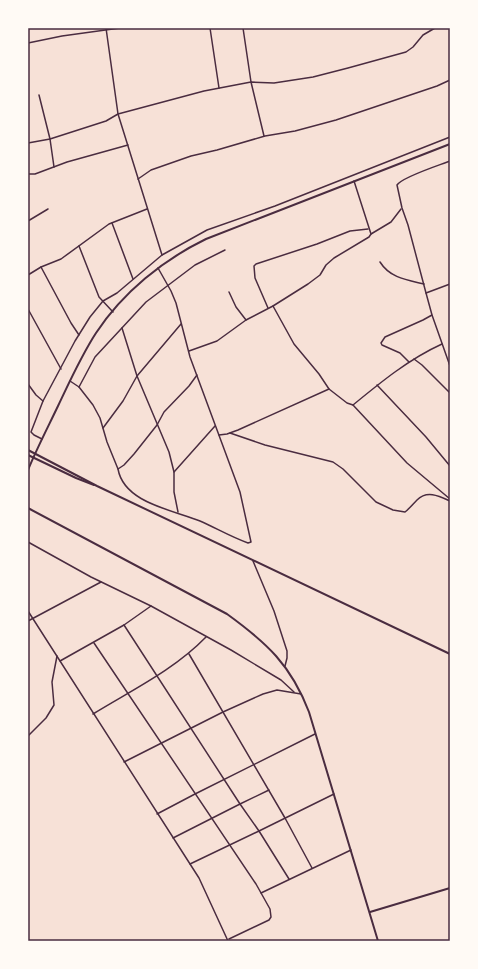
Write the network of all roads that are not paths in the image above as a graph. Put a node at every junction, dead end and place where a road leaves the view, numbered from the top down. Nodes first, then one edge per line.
1 (120, 28) edge
2 (210, 28) edge
3 (242, 28) edge
4 (435, 28) edge
5 (106, 29) edge
6 (28, 43) edge
7 (450, 80) edge
8 (251, 82) junction
9 (219, 88) junction
10 (39, 95) dead end
11 (118, 114) junction
12 (264, 136) junction
13 (450, 137) edge
14 (50, 140) junction
15 (28, 143) edge
16 (450, 144) edge
17 (128, 146) junction
18 (450, 161) edge
19 (378, 165) junction
20 (54, 167) junction
21 (380, 170) junction
22 (28, 174) edge
23 (138, 179) junction
24 (354, 180) junction
25 (402, 208) junction
26 (147, 209) junction
27 (48, 210) dead end
28 (28, 221) edge
29 (112, 222) junction
30 (368, 229) junction
31 (371, 234) junction
32 (79, 246) junction
33 (225, 250) dead end
34 (162, 255) junction
35 (380, 262) dead end
36 (41, 266) junction
37 (158, 268) junction
38 (28, 275) edge
39 (133, 279) junction
40 (168, 284) junction
41 (424, 284) junction
42 (450, 285) edge
43 (229, 292) dead end
44 (426, 294) junction
45 (103, 301) junction
46 (273, 306) junction
47 (268, 308) junction
48 (28, 309) edge
49 (113, 312) junction
50 (432, 315) junction
51 (246, 320) junction
52 (182, 324) junction
53 (122, 327) junction
54 (79, 335) junction
55 (442, 344) junction
56 (189, 351) junction
57 (450, 352) edge
58 (446, 354) junction
59 (413, 359) junction
60 (409, 362) junction
61 (450, 366) edge
62 (61, 369) junction
63 (197, 375) junction
64 (137, 376) junction
65 (70, 381) junction
66 (28, 384) edge
67 (377, 385) junction
68 (80, 387) junction
69 (329, 389) junction
70 (450, 393) edge
71 (43, 401) junction
72 (353, 405) junction
73 (157, 425) junction
74 (215, 426) junction
75 (103, 428) junction
76 (230, 433) junction
77 (220, 435) junction
78 (43, 439) junction
79 (28, 450) edge
80 (35, 453) junction
81 (28, 455) edge
82 (33, 458) junction
83 (450, 466) edge
84 (118, 469) junction
85 (28, 470) edge
86 (174, 472) junction
87 (97, 486) junction
88 (450, 500) edge
89 (28, 508) edge
90 (178, 512) junction
91 (28, 542) edge
92 (253, 560) junction
93 (100, 582) junction
94 (151, 606) junction
95 (28, 611) edge
96 (33, 619) junction
97 (28, 621) edge
98 (124, 625) junction
99 (206, 637) junction
100 (94, 643) junction
101 (189, 654) junction
102 (450, 654) edge
103 (57, 656) junction
104 (60, 661) junction
105 (285, 666) junction
106 (157, 676) junction
107 (294, 692) junction
108 (128, 693) junction
109 (302, 694) junction
110 (223, 712) junction
111 (94, 714) junction
112 (191, 728) junction
113 (315, 734) junction
114 (28, 736) edge
115 (161, 744) junction
116 (124, 762) junction
117 (254, 764) junction
118 (224, 780) junction
119 (269, 790) junction
120 (195, 794) junction
121 (334, 794) junction
122 (240, 804) junction
123 (157, 814) junction
124 (212, 818) junction
125 (285, 818) junction
126 (258, 831) junction
127 (173, 838) junction
128 (229, 844) junction
129 (351, 850) junction
130 (190, 864) junction
131 (312, 868) junction
132 (289, 879) junction
133 (450, 888) edge
134 (261, 893) junction
135 (370, 912) junction
136 (228, 940) edge
137 (378, 941) edge

1 - 5 street
2 - 9 street
3 - 8 street
4 - 8 street
5 - 6 street
5 - 11 street
7 - 12 street
8 - 9 street
8 - 12 street
9 - 11 street
10 - 14 street
11 - 14 street
11 - 17 street
12 - 23 street
13 - 19 street
14 - 15 street
14 - 20 street
16 - 21 street
17 - 20 street
17 - 23 street
18 - 25 street
19 - 21 street
19 - 34 street
20 - 22 street
21 - 24 street
23 - 26 street
24 - 30 street
24 - 37 street
25 - 31 street
25 - 41 street
26 - 29 street
26 - 34 street
27 - 28 street
29 - 32 street
29 - 39 street
30 - 31 street
30 - 47 street
31 - 46 street
32 - 36 street
32 - 45 street
33 - 40 street
34 - 39 street
35 - 41 street
36 - 38 street
36 - 54 street
37 - 40 street
37 - 49 street
39 - 45 street
40 - 52 street
40 - 53 street
41 - 44 street
42 - 44 street
43 - 51 street
44 - 50 street
45 - 49 street
45 - 54 street
46 - 47 street
46 - 69 street
47 - 51 street
48 - 62 street
49 - 65 street
50 - 55 street
50 - 60 street
51 - 56 street
52 - 56 street
52 - 64 street
53 - 64 street
53 - 68 street
54 - 62 street
55 - 58 street
55 - 59 street
56 - 63 street
57 - 58 street
58 - 61 street
59 - 60 street
59 - 70 street
60 - 67 street
62 - 71 street
63 - 73 street
63 - 74 street
64 - 73 street
64 - 75 street
65 - 68 street
65 - 78 street
66 - 71 street
67 - 72 street
67 - 83 street
68 - 75 street
69 - 72 street
69 - 76 street
71 - 78 street
72 - 88 street
73 - 84 street
73 - 86 street
74 - 77 street
74 - 86 street
75 - 84 street
76 - 77 street
76 - 88 street
77 - 90 street
78 - 80 street
79 - 80 street
80 - 82 street
80 - 87 street
81 - 82 street
82 - 85 street
82 - 87 street
84 - 90 street
86 - 90 street
87 - 92 street
89 - 105 street
91 - 93 street
92 - 102 street
92 - 105 street
93 - 94 street
93 - 96 street
94 - 98 street
94 - 99 street
95 - 96 street
96 - 97 street
96 - 103 street
98 - 100 street
98 - 106 street
99 - 101 street
99 - 107 street
100 - 104 street
100 - 108 street
101 - 106 street
101 - 110 street
103 - 104 street
103 - 114 street
104 - 111 street
105 - 109 street
106 - 108 street
106 - 112 street
107 - 109 street
107 - 110 street
108 - 111 street
108 - 115 street
109 - 113 street
110 - 112 street
110 - 117 street
111 - 116 street
112 - 115 street
112 - 118 street
113 - 117 street
113 - 121 street
115 - 116 street
115 - 120 street
116 - 123 street
117 - 118 street
117 - 119 street
118 - 120 street
118 - 122 street
119 - 122 street
119 - 125 street
120 - 123 street
120 - 124 street
121 - 125 street
121 - 129 street
122 - 124 street
122 - 126 street
123 - 127 street
124 - 127 street
124 - 128 street
125 - 126 street
125 - 131 street
126 - 128 street
126 - 132 street
127 - 130 street
128 - 130 street
128 - 134 street
129 - 131 street
129 - 135 street
130 - 136 street
131 - 132 street
132 - 134 street
133 - 135 street
134 - 136 street
135 - 137 street

